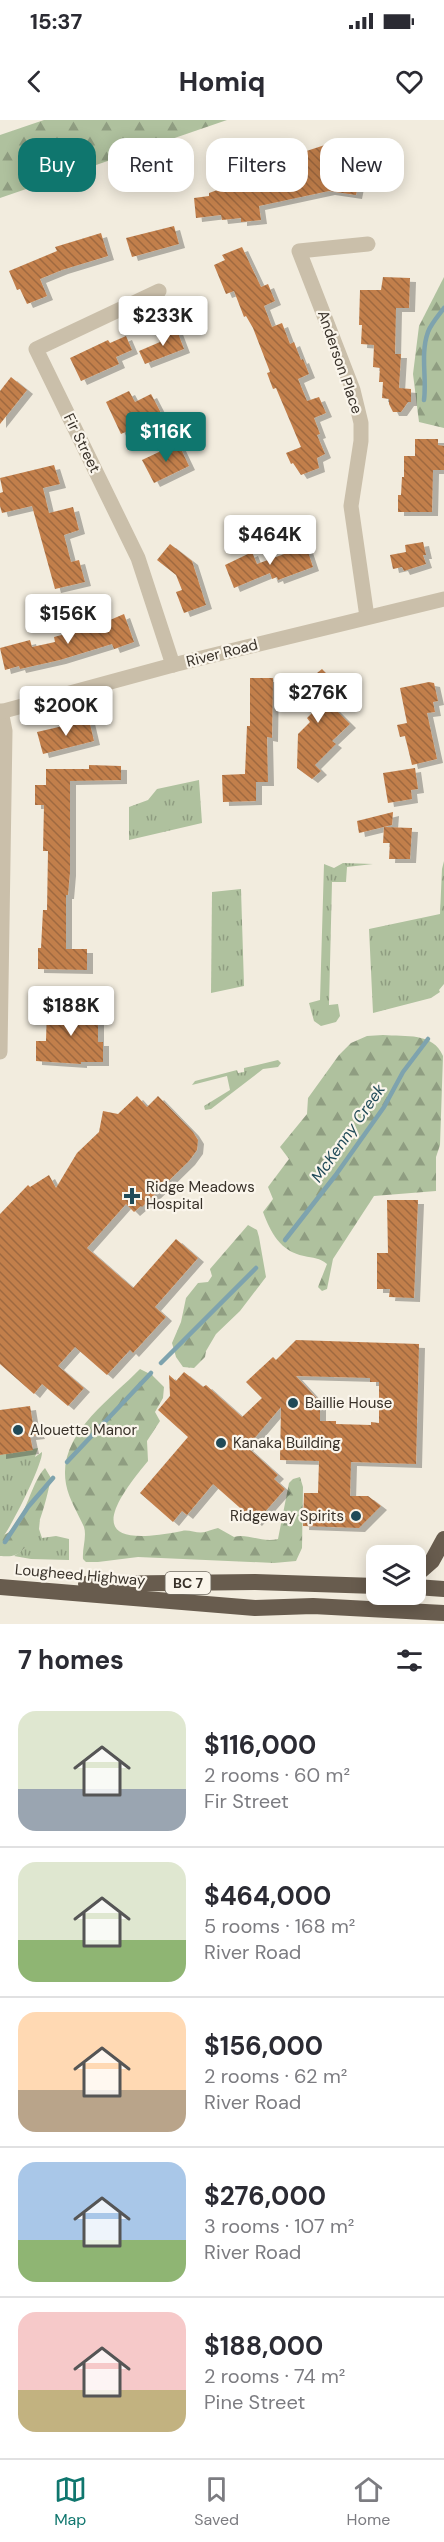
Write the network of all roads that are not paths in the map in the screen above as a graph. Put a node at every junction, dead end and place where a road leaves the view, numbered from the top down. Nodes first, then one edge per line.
1 (368, 244) dead end
2 (159, 291) dead end
3 (444, 599) edge
4 (367, 617) junction
5 (173, 665) junction
6 (0, 712) edge
7 (0, 1052) edge
8 (444, 1539) edge
9 (426, 1566) edge
10 (0, 1586) edge
11 (366, 1586) edge
12 (426, 1588) edge
13 (444, 1589) edge
14 (444, 1613) edge

1 - 4 street, Anderson Place
2 - 5 street, Fir Street
3 - 4 street, River Road
4 - 5 street, River Road
5 - 6 street, River Road
6 - 7 street
8 - 9 highway
10 - 11 highway, Lougheed Highway / BC 7
10 - 14 highway, Lougheed Highway / BC 7
12 - 13 highway

